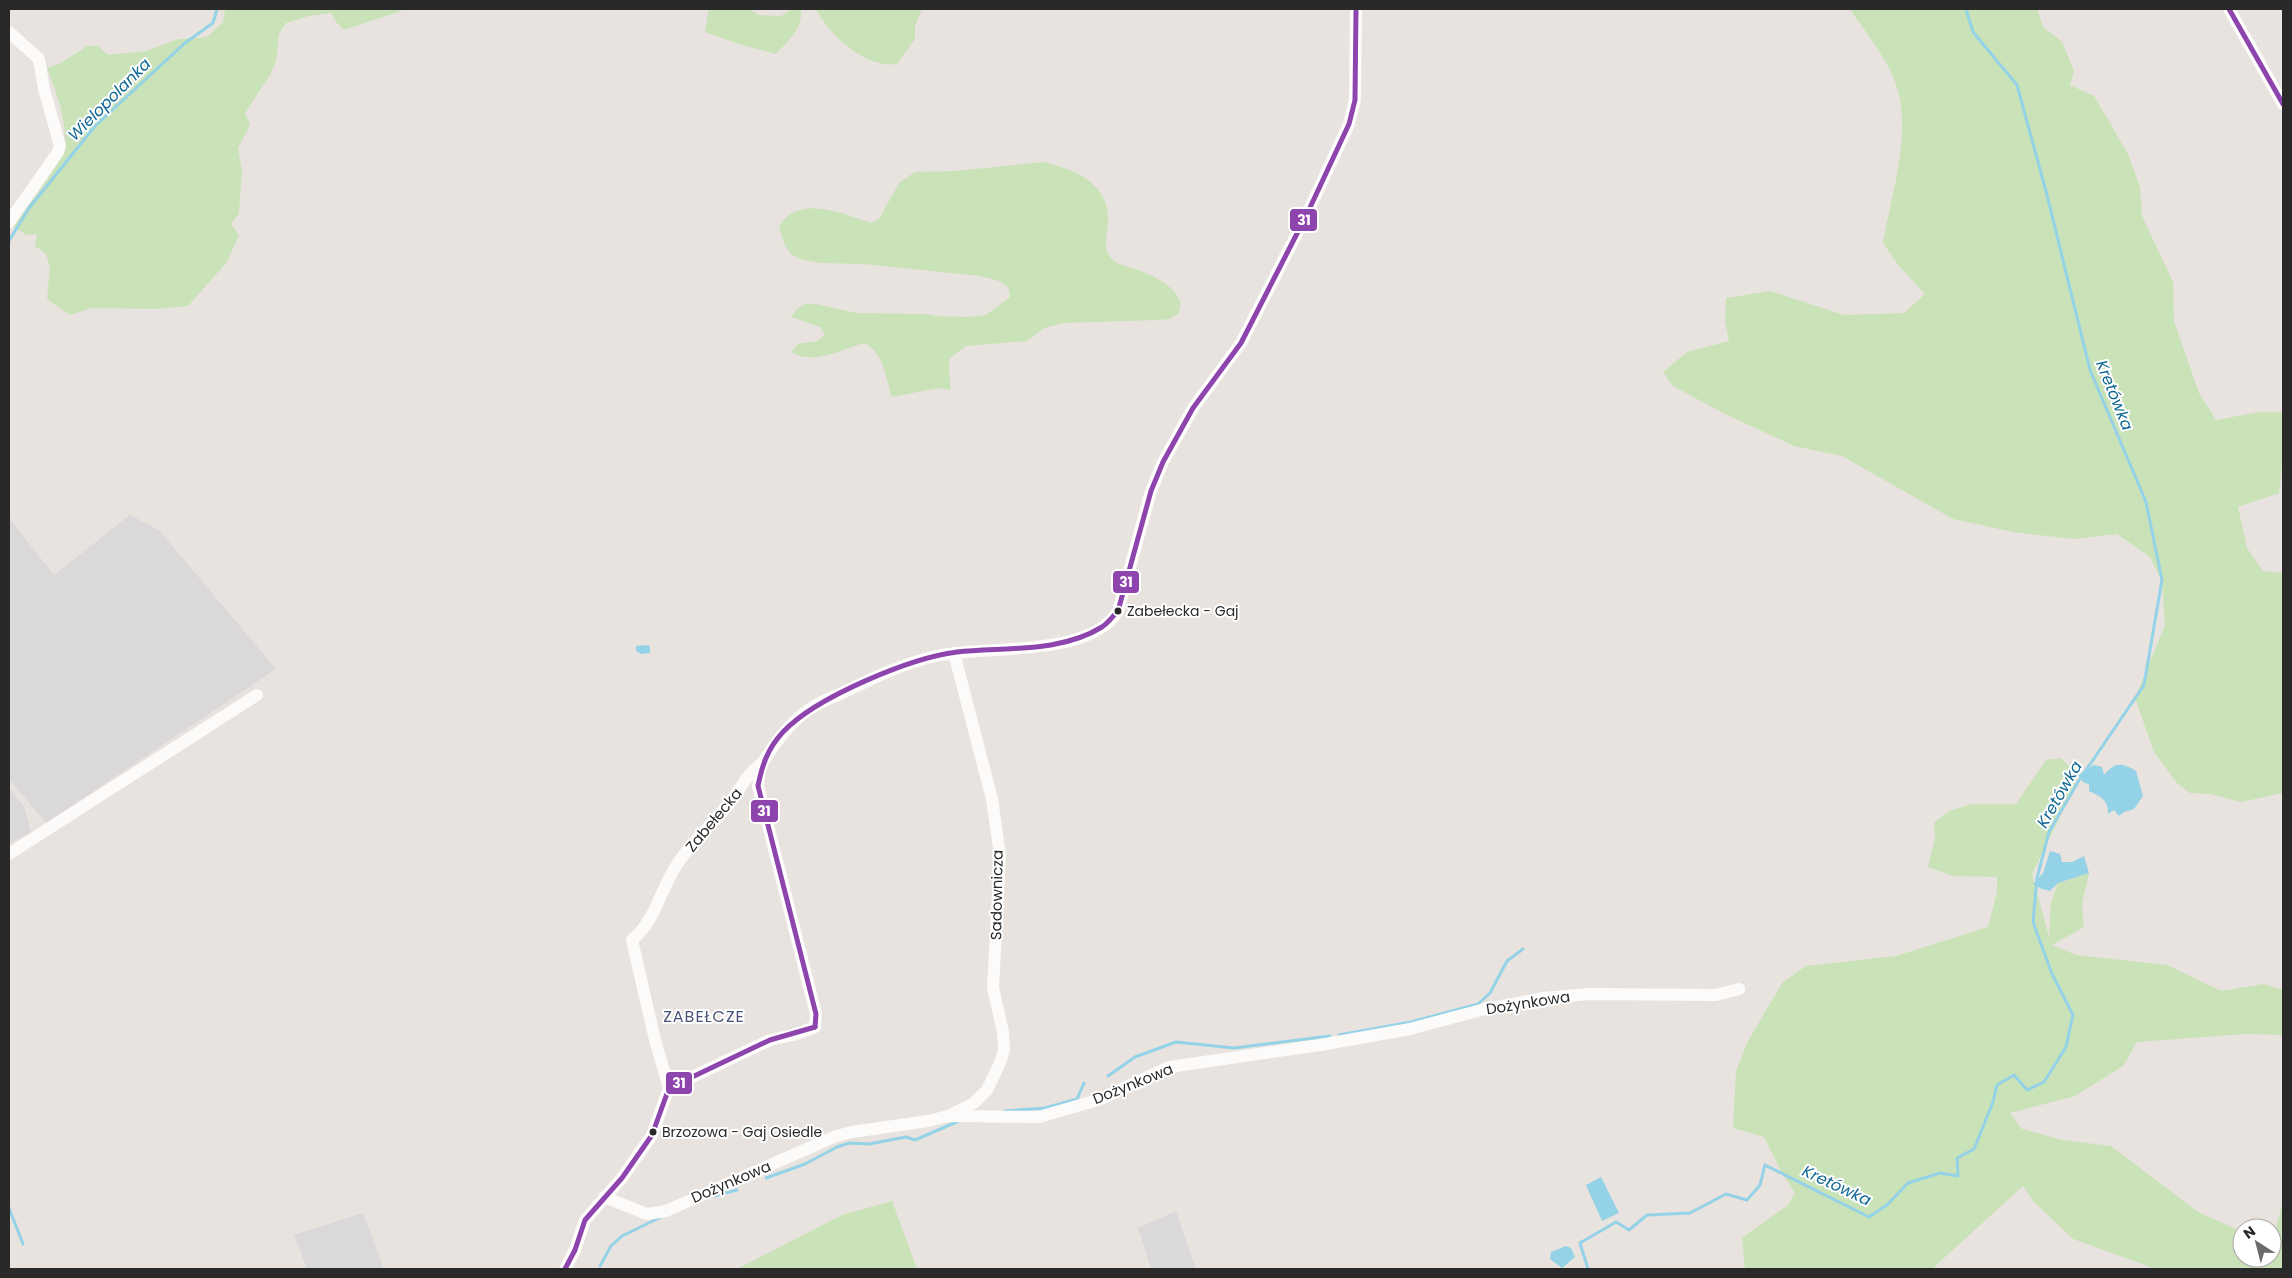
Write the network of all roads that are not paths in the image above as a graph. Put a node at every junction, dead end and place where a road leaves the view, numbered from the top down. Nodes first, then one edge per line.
1 (1356, 9) edge
2 (2229, 9) edge
3 (9, 32) edge
4 (2283, 104) edge
5 (9, 222) edge
6 (954, 653) junction
7 (257, 695) dead end
8 (761, 764) junction
9 (9, 854) edge
10 (1738, 989) dead end
11 (669, 1088) junction
12 (948, 1116) junction
13 (604, 1197) junction
14 (565, 1269) edge

1 - 6 street, Zabełecka
2 - 4 street
3 - 5 street
6 - 8 street, Zabełecka
6 - 12 street, Sadownicza
7 - 9 street
8 - 11 street, Zabełecka
8 - 11 street
10 - 12 street, Dożynkowa
11 - 13 street
12 - 13 street, Dożynkowa
13 - 14 street

